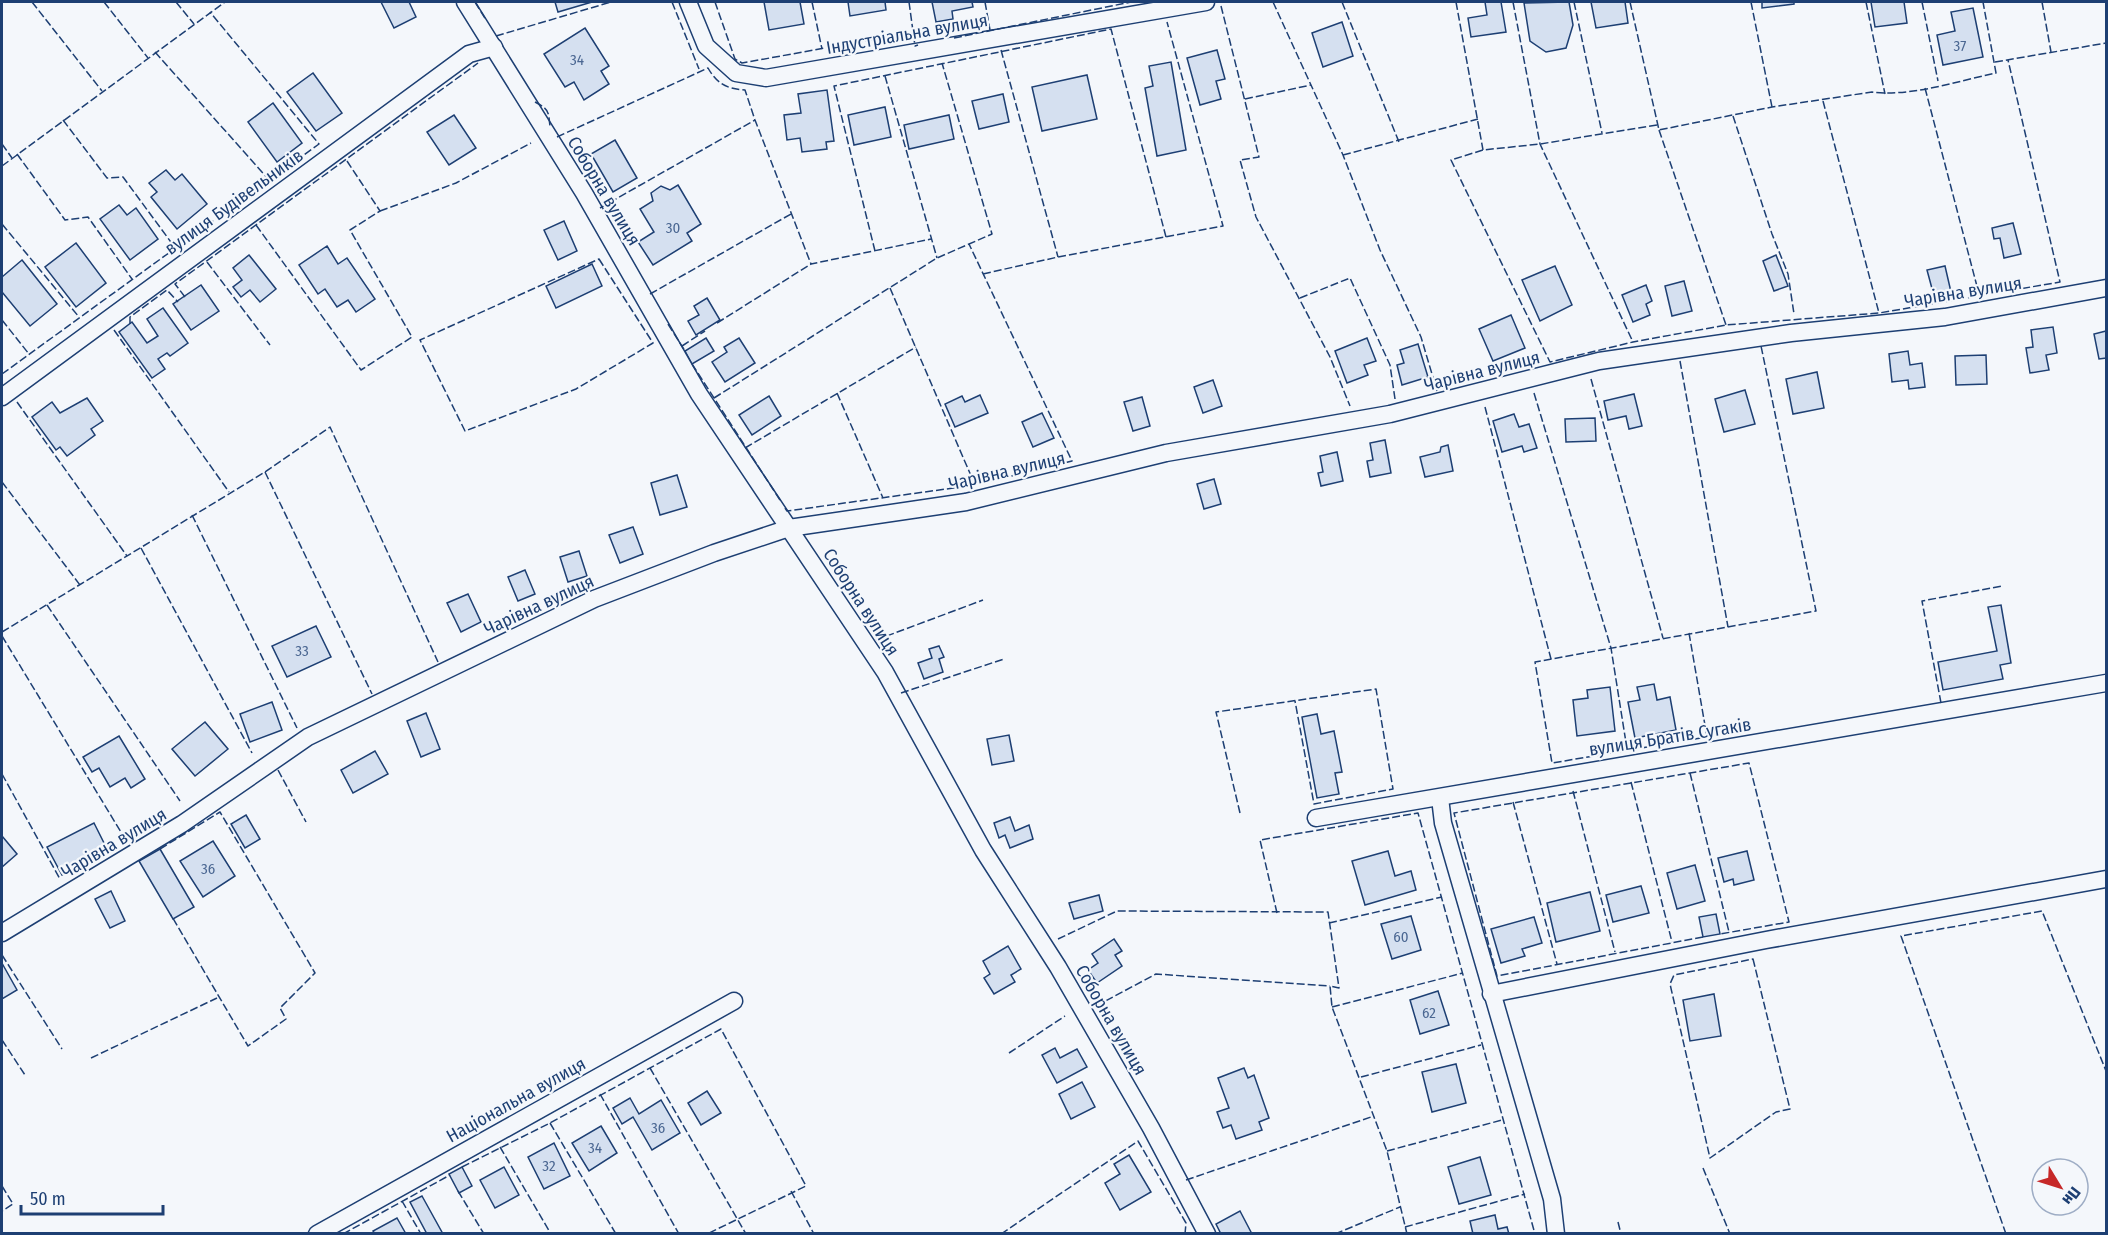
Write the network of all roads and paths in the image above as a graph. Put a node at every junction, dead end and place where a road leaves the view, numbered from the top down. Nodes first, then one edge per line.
1 (465, 2) edge
2 (688, 2) edge
3 (1206, 2) edge
4 (494, 47) junction
5 (2106, 288) edge
6 (2, 396) edge
7 (789, 528) junction
8 (2106, 683) edge
9 (1440, 798) junction
10 (1316, 818) dead end
11 (2106, 879) edge
12 (2, 933) edge
13 (1491, 994) junction
14 (734, 1001) dead end
15 (317, 1233) edge
16 (1207, 1233) edge
17 (1556, 1233) edge

1 - 4 street, Соборна вулиця
2 - 3 street, Індустріальна вулиця
4 - 6 street, вулиця Будівельників
4 - 7 street, Соборна вулиця
5 - 7 street, Чарівна вулиця
7 - 12 street, Чарівна вулиця
7 - 16 street, Соборна вулиця
8 - 9 street, вулиця Братів Сугаків
9 - 10 street, вулиця Братів Сугаків
9 - 13 street
11 - 13 street
13 - 17 street
14 - 15 street, Національна вулиця

